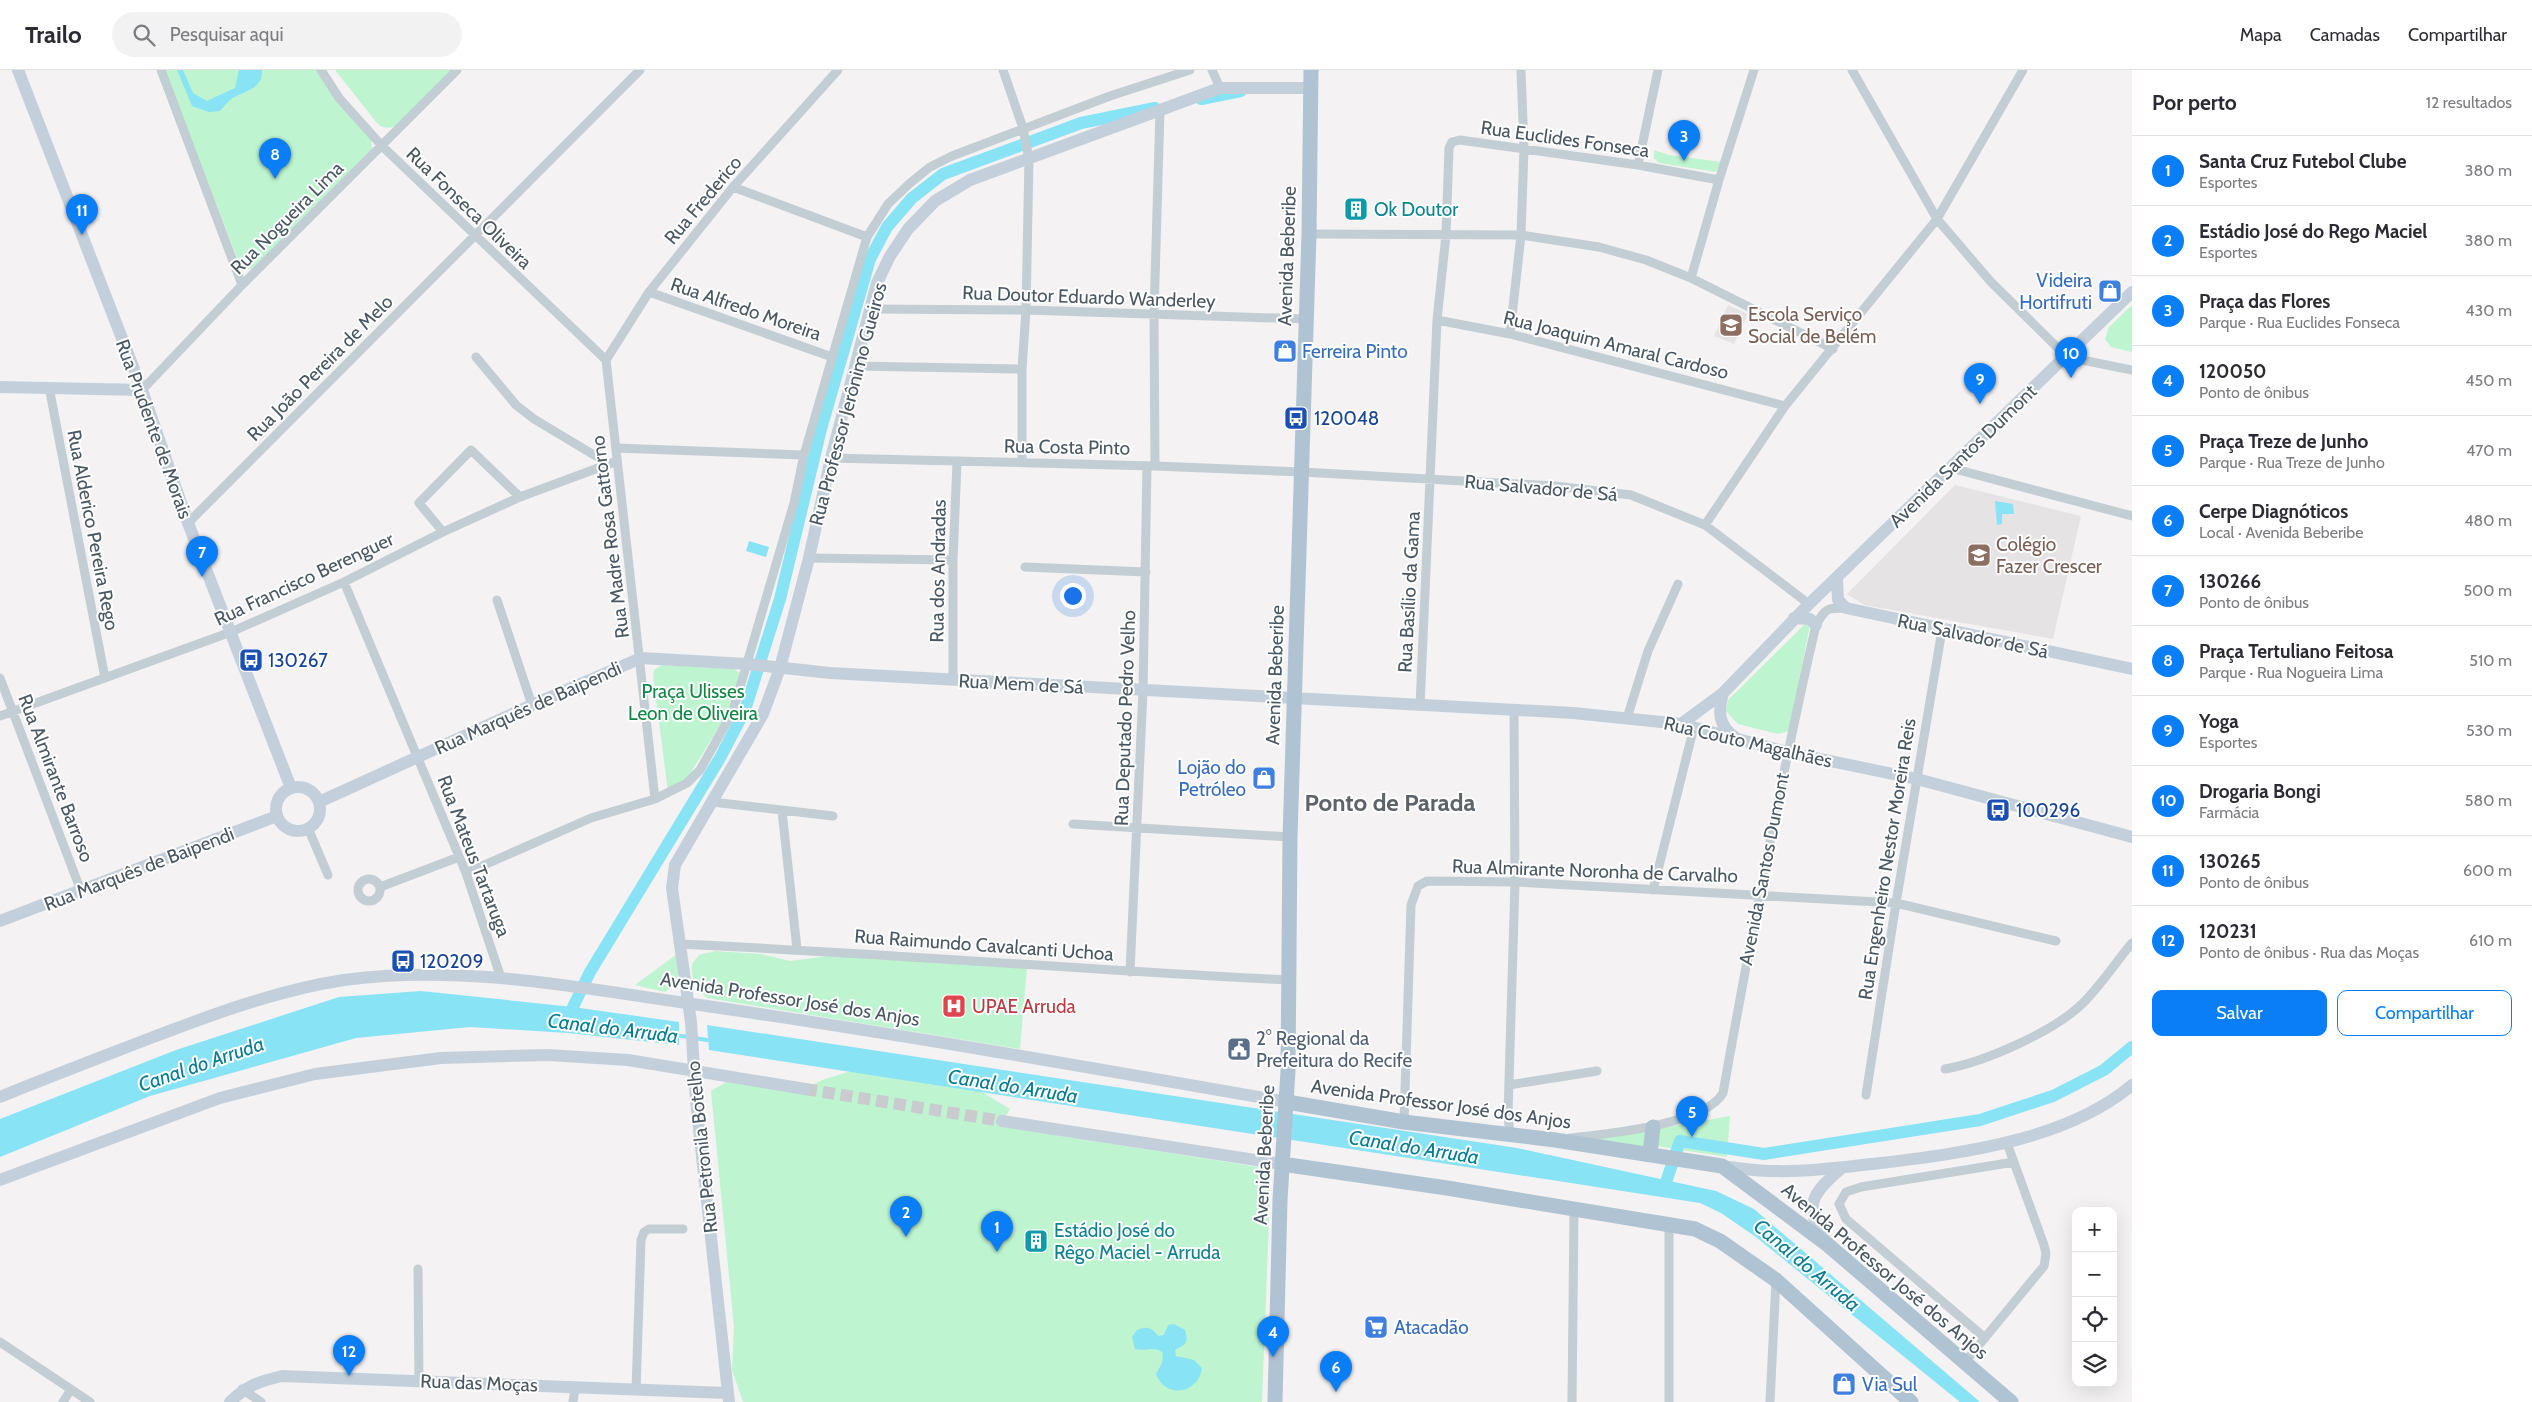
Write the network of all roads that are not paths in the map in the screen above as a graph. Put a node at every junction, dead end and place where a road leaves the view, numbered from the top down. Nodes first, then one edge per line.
1 (18, 70) edge
2 (161, 70) edge
3 (321, 70) edge
4 (457, 70) edge
5 (640, 70) edge
6 (838, 70) edge
7 (1003, 70) edge
8 (1190, 70) edge
9 (1212, 70) edge
10 (1311, 70) edge
11 (1521, 70) edge
12 (1658, 70) edge
13 (1754, 70) edge
14 (1852, 70) edge
15 (2023, 70) edge
16 (1219, 86) junction
17 (1311, 88) junction
18 (1160, 110) junction
19 (1024, 132) junction
20 (382, 146) junction
21 (1524, 148) junction
22 (1029, 154) junction
23 (1447, 156) joint
24 (1638, 165) junction
25 (1718, 180) junction
26 (732, 187) junction
27 (1936, 219) junction
28 (1309, 234) junction
29 (1446, 235) junction
30 (1521, 235) junction
31 (475, 237) junction
32 (867, 237) junction
33 (1691, 278) junction
34 (242, 285) junction
35 (649, 292) junction
36 (2132, 292) edge
37 (871, 309) junction
38 (1026, 310) junction
39 (1154, 314) junction
40 (1306, 319) junction
41 (1438, 320) junction
42 (1510, 334) junction
43 (1833, 349) junction
44 (2067, 356) junction
45 (832, 357) junction
46 (476, 358) dead end
47 (606, 360) junction
48 (855, 366) junction
49 (1022, 369) junction
50 (2132, 370) edge
51 (0, 387) edge
52 (49, 387) junction
53 (142, 390) junction
54 (1785, 406) junction
55 (616, 448) junction
56 (804, 455) junction
57 (831, 458) junction
58 (613, 462) junction
59 (957, 462) junction
60 (1022, 462) junction
61 (1151, 466) junction
62 (1951, 468) junction
63 (1302, 472) junction
64 (1431, 479) junction
65 (520, 497) junction
66 (2132, 516) edge
67 (188, 523) junction
68 (1705, 525) junction
69 (443, 532) junction
70 (809, 558) junction
71 (953, 560) junction
72 (1025, 567) dead end
73 (1146, 572) junction
74 (1837, 579) junction
75 (344, 582) junction
76 (1678, 584) dead end
77 (497, 600) dead end
78 (1809, 604) junction
79 (1846, 608) junction
80 (1794, 618) junction
81 (1816, 625) junction
82 (1942, 630) junction
83 (231, 632) junction
84 (641, 658) junction
85 (750, 664) junction
86 (774, 667) junction
87 (2132, 668) edge
88 (0, 678) edge
89 (105, 678) junction
90 (953, 680) junction
91 (1143, 691) junction
92 (1723, 693) junction
93 (1295, 698) junction
94 (532, 705) junction
95 (1420, 706) junction
96 (1514, 710) junction
97 (13, 712) junction
98 (0, 716) edge
99 (1627, 718) junction
100 (1681, 724) junction
101 (1694, 727) junction
102 (1737, 739) junction
103 (1787, 752) junction
104 (419, 757) junction
105 (1917, 779) junction
106 (290, 788) junction
107 (655, 799) junction
108 (319, 802) junction
109 (712, 802) junction
110 (782, 811) junction
111 (277, 816) junction
112 (832, 816) dead end
113 (1072, 824) dead end
114 (308, 828) junction
115 (1137, 828) junction
116 (1290, 837) junction
117 (2132, 837) edge
118 (460, 857) junction
119 (466, 873) junction
120 (673, 873) joint
121 (328, 875) dead end
122 (1514, 882) junction
123 (380, 887) dead end
124 (1652, 890) junction
125 (81, 891) junction
126 (1758, 894) junction
127 (1896, 903) junction
128 (0, 921) edge
129 (2056, 940) dead end
130 (2132, 942) edge
131 (679, 944) junction
132 (797, 949) junction
133 (1130, 972) junction
134 (501, 978) junction
135 (1288, 980) junction
136 (687, 1003) junction
137 (1945, 1069) dead end
138 (694, 1070) junction
139 (1597, 1071) dead end
140 (1509, 1085) junction
141 (2132, 1086) edge
142 (805, 1089) tunnel mouth
143 (1866, 1095) dead end
144 (0, 1097) edge
145 (1286, 1107) junction
146 (1002, 1121) tunnel mouth
147 (1404, 1122) junction
148 (1653, 1128) junction
149 (1510, 1136) junction
150 (1555, 1140) junction
151 (2007, 1143) junction
152 (1652, 1154) junction
153 (2014, 1162) junction
154 (1282, 1164) junction
155 (1722, 1166) junction
156 (1842, 1168) junction
157 (0, 1180) edge
158 (1574, 1209) junction
159 (1670, 1223) junction
160 (683, 1229) dead end
161 (1828, 1245) junction
162 (418, 1269) dead end
163 (1776, 1280) junction
164 (1985, 1338) junction
165 (0, 1342) edge
166 (1965, 1362) junction
167 (419, 1381) junction
168 (575, 1388) junction
169 (71, 1389) junction
170 (242, 1390) junction
171 (636, 1390) junction
172 (728, 1397) edge
173 (63, 1402) edge
174 (90, 1402) edge
175 (230, 1402) edge
176 (261, 1402) edge
177 (574, 1402) edge
178 (1274, 1402) edge
179 (1572, 1402) edge
180 (1669, 1402) edge
181 (1770, 1402) edge
182 (1911, 1402) edge
183 (2011, 1402) edge

1 - 53 street, Rua Prudente de Morais
2 - 34 street
3 - 20 street, Rua Fonseca Oliveira
4 - 20 street, Rua Nogueira Lima
5 - 31 street, Rua João Pereira de Melo
6 - 26 street, Rua Frederico
7 - 19 street
8 - 19 street, Rua Professor Jerônimo Gueiros
9 - 16 street
10 - 17 main road, Avenida Beberibe
11 - 21 street
12 - 24 street
13 - 25 street
14 - 27 street
15 - 27 street
16 - 17 street, Rua Professor Jerônimo Gueiros
16 - 18 street, Rua Professor Jerônimo Gueiros
17 - 28 main road, Avenida Beberibe
18 - 22 street, Rua Professor Jerônimo Gueiros
18 - 39 street, Rua Deputado Pedro Velho
19 - 22 street
19 - 32 street, Rua Professor Jerônimo Gueiros
20 - 31 street, Rua Fonseca Oliveira
20 - 34 street, Rua Nogueira Lima
21 - 23 street, Rua Euclides Fonseca
21 - 24 street, Rua Euclides Fonseca
21 - 30 street
22 - 37 street, Rua Professor Jerônimo Gueiros
22 - 38 street
23 - 29 street, Rua Basílio da Gama
24 - 25 street, Rua Euclides Fonseca
25 - 33 street
26 - 32 street
26 - 35 street, Rua Frederico
27 - 43 street
27 - 44 street
28 - 29 street
28 - 40 main road, Avenida Beberibe
29 - 30 street
29 - 41 street, Rua Basílio da Gama
30 - 33 street
30 - 42 street
31 - 47 street, Rua Fonseca Oliveira
31 - 67 street, Rua João Pereira de Melo
32 - 45 street, Rua Professor Jerônimo Gueiros
33 - 43 street
34 - 53 street, Rua Nogueira Lima
35 - 45 street, Rua Alfredo Moreira
35 - 47 street, Rua Frederico
36 - 44 street, Avenida Santos Dumont
37 - 38 street, Rua Doutor Eduardo Wanderley
37 - 48 street, Rua Professor Jerônimo Gueiros
38 - 39 street, Rua Doutor Eduardo Wanderley
38 - 49 street
39 - 40 street, Rua Doutor Eduardo Wanderley
39 - 61 street, Rua Deputado Pedro Velho
40 - 63 main road, Avenida Beberibe
41 - 42 street, Rua Joaquim Amaral Cardoso
41 - 64 street, Rua Basílio da Gama
42 - 54 street, Rua Joaquim Amaral Cardoso
43 - 54 street
44 - 50 street
44 - 62 street, Avenida Santos Dumont
45 - 56 street, Rua Professor Jerônimo Gueiros
46 - 58 street
47 - 55 street, Rua Madre Rosa Gattorno
48 - 49 street
48 - 57 street, Rua Professor Jerônimo Gueiros
49 - 60 street
51 - 52 street
52 - 53 street
52 - 89 street, Rua Alderico Pereira Rego
53 - 67 street, Rua Prudente de Morais
54 - 68 street
55 - 56 street
55 - 58 street, Rua Madre Rosa Gattorno
56 - 85 street, Rua Professor Jerônimo Gueiros
57 - 59 street, Rua Costa Pinto
57 - 70 street, Rua Professor Jerônimo Gueiros
58 - 65 street, Rua Francisco Berenguer
58 - 84 street, Rua Madre Rosa Gattorno
59 - 60 street, Rua Costa Pinto
59 - 71 street, Rua dos Andradas
60 - 61 street, Rua Costa Pinto
61 - 63 street, Rua Costa Pinto
61 - 73 street, Rua Deputado Pedro Velho
62 - 66 street
62 - 74 street, Avenida Santos Dumont
63 - 64 street, Rua Salvador de Sá
63 - 93 main road, Avenida Beberibe
64 - 68 street, Rua Salvador de Sá
64 - 95 street, Rua Basílio da Gama
65 - 69 street, Rua Francisco Berenguer
65 - 69 street
67 - 83 street, Rua Prudente de Morais
68 - 78 street, Rua Salvador de Sá
69 - 75 street, Rua Francisco Berenguer
70 - 71 street
70 - 86 street, Rua Professor Jerônimo Gueiros
71 - 90 street, Rua dos Andradas
72 - 73 street
73 - 91 street, Rua Deputado Pedro Velho
74 - 78 street, Avenida Santos Dumont
74 - 79 street
75 - 83 street, Rua Francisco Berenguer
75 - 104 street, Rua Mateus Tartaruga
76 - 99 street
77 - 94 street
78 - 80 street, Avenida Santos Dumont
79 - 81 street
79 - 82 street, Rua Salvador de Sá
80 - 81 street
80 - 92 street, Avenida Santos Dumont
81 - 103 street, Avenida Santos Dumont
82 - 87 street, Rua Salvador de Sá
82 - 105 street, Rua Engenheiro Nestor Moreira Reis
83 - 89 street, Rua Francisco Berenguer
83 - 106 street, Rua Prudente de Morais
84 - 85 street, Rua Marquês de Baipendi
84 - 94 street, Rua Marquês de Baipendi
84 - 107 street, Rua Madre Rosa Gattorno
85 - 86 street, Rua Mem de Sá
85 - 107 street, Rua Professor Jerônimo Gueiros
86 - 90 street, Rua Mem de Sá
86 - 109 street, Rua Professor Jerônimo Gueiros
88 - 97 street, Rua Almirante Barroso
89 - 97 street, Rua Francisco Berenguer
90 - 91 street, Rua Mem de Sá
91 - 93 street, Rua Mem de Sá
91 - 115 street, Rua Deputado Pedro Velho
92 - 100 street, Avenida Santos Dumont
92 - 102 street
93 - 95 street, Rua Couto Magalhães
93 - 116 main road, Avenida Beberibe
94 - 104 street, Rua Marquês de Baipendi
95 - 96 street, Rua Couto Magalhães
96 - 99 street, Rua Couto Magalhães
96 - 122 street
97 - 98 street, Rua Francisco Berenguer
97 - 125 street, Rua Almirante Barroso
99 - 100 street, Rua Couto Magalhães
100 - 101 street, Rua Couto Magalhães
101 - 102 street, Rua Couto Magalhães
101 - 124 street
102 - 103 street, Rua Couto Magalhães
103 - 105 street, Rua Couto Magalhães
103 - 126 street, Avenida Santos Dumont
104 - 108 street, Rua Marquês de Baipendi
104 - 118 street, Rua Mateus Tartaruga
105 - 117 street, Rua Couto Magalhães
105 - 127 street, Rua Engenheiro Nestor Moreira Reis
106 - 108 street
106 - 111 street
107 - 119 street, Rua Professor Jerônimo Gueiros
108 - 114 street
109 - 110 street
109 - 120 street, Rua Professor Jerônimo Gueiros
110 - 112 street
110 - 132 street
111 - 114 street
111 - 125 street, Rua Marquês de Baipendi
113 - 115 street
114 - 121 street
115 - 116 street
115 - 133 street, Rua Deputado Pedro Velho
116 - 135 main road, Avenida Beberibe
118 - 119 street, Rua Mateus Tartaruga
118 - 123 street
119 - 134 street, Rua Mateus Tartaruga
120 - 131 street, Rua Petronila Botelho
122 - 124 street, Rua Almirante Noronha de Carvalho
122 - 140 street
122 - 147 street, Rua Almirante Noronha de Carvalho
124 - 126 street, Rua Almirante Noronha de Carvalho
125 - 128 street, Rua Marquês de Baipendi
126 - 127 street, Rua Almirante Noronha de Carvalho
126 - 148 street, Avenida Santos Dumont
127 - 129 street, Rua Almirante Noronha de Carvalho
127 - 143 street, Rua Engenheiro Nestor Moreira Reis
130 - 137 street
131 - 132 street, Rua Raimundo Cavalcanti Uchoa
131 - 136 street, Rua Petronila Botelho
132 - 133 street, Rua Raimundo Cavalcanti Uchoa
133 - 135 street, Rua Raimundo Cavalcanti Uchoa
134 - 136 street, Avenida Professor José dos Anjos
134 - 144 street, Avenida Professor José dos Anjos
135 - 145 main road, Avenida Beberibe
136 - 138 street, Rua Petronila Botelho
136 - 145 street, Avenida Professor José dos Anjos
138 - 142 street
138 - 157 street
138 - 172 street, Rua Petronila Botelho
139 - 140 street
140 - 149 street
141 - 151 street
145 - 147 main road, Avenida Professor José dos Anjos
145 - 154 main road, Avenida Beberibe
146 - 154 street
147 - 149 main road, Avenida Professor José dos Anjos
148 - 150 street
148 - 152 main road
149 - 150 main road, Avenida Professor José dos Anjos
150 - 152 main road, Avenida Professor José dos Anjos
151 - 153 street
151 - 156 street
152 - 155 main road, Avenida Professor José dos Anjos
153 - 164 street
153 - 164 street
154 - 158 main road
154 - 178 main road, Avenida Beberibe
155 - 156 street
155 - 161 main road, Avenida Professor José dos Anjos
156 - 161 street
158 - 159 main road
158 - 179 street
159 - 163 main road
159 - 180 street
160 - 171 street
161 - 166 main road, Avenida Professor José dos Anjos
162 - 167 street
163 - 181 street
163 - 182 main road
164 - 166 street
165 - 169 street
166 - 183 main road, Avenida Professor José dos Anjos
167 - 168 street, Rua das Moças
167 - 170 street, Rua das Moças
168 - 171 street, Rua das Moças
168 - 177 street
169 - 173 street
169 - 174 street
170 - 175 street, Rua das Moças
170 - 176 street
171 - 172 street, Rua das Moças

